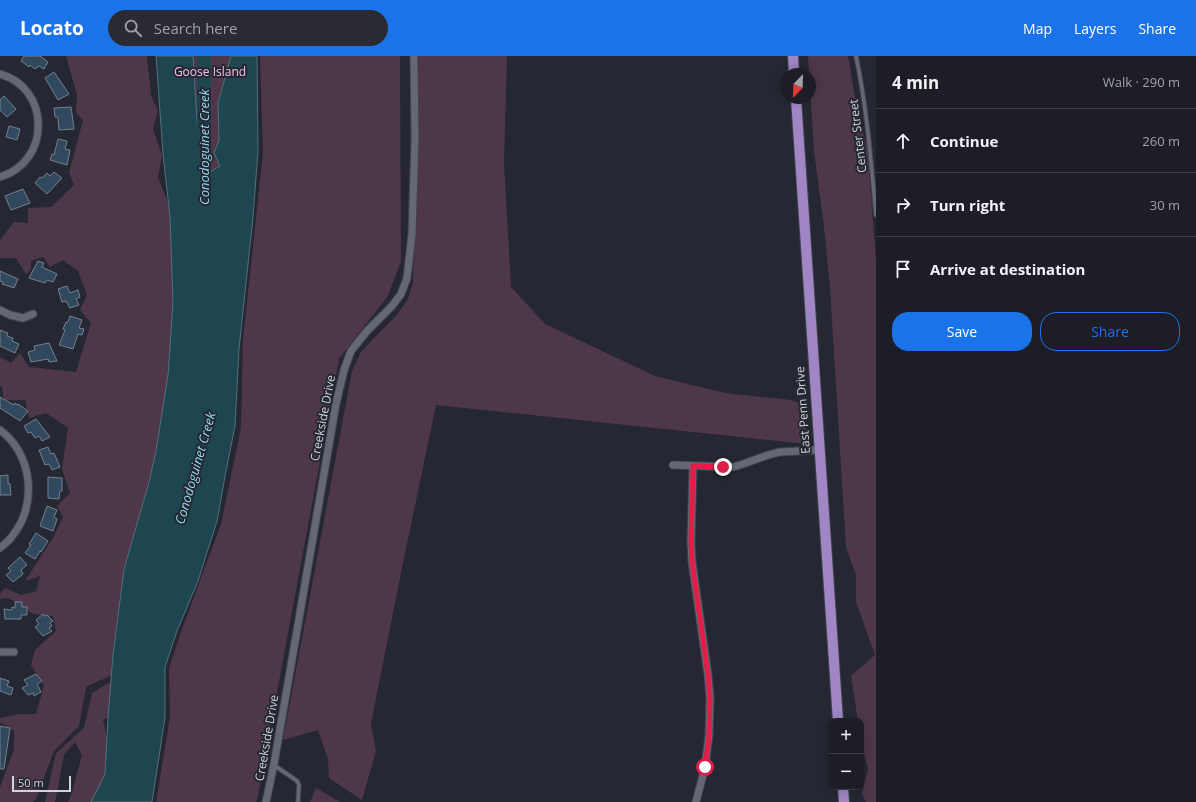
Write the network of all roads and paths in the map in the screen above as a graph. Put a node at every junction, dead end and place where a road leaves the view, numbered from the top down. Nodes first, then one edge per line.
1 (414, 56) edge
2 (793, 56) edge
3 (856, 56) edge
4 (794, 68) edge
5 (0, 74) edge
6 (796, 104) edge
7 (0, 177) edge
8 (876, 215) edge
9 (0, 310) edge
10 (33, 314) dead end
11 (0, 430) edge
12 (819, 450) junction
13 (673, 465) dead end
14 (693, 466) junction
15 (0, 548) edge
16 (0, 652) edge
17 (14, 652) dead end
18 (838, 718) edge
19 (274, 764) junction
20 (843, 790) edge
21 (266, 802) edge
22 (298, 802) edge
23 (696, 802) edge
24 (844, 802) edge

1 - 19 street, Creekside Drive
2 - 4 main road
3 - 8 lane, Center Street
5 - 7 street
6 - 12 main road, East Penn Drive
9 - 10 street
11 - 15 street
12 - 14 street
12 - 18 main road, East Penn Drive
13 - 14 street
14 - 23 street
16 - 17 street
19 - 21 street, Creekside Drive
19 - 22 lane
20 - 24 main road

